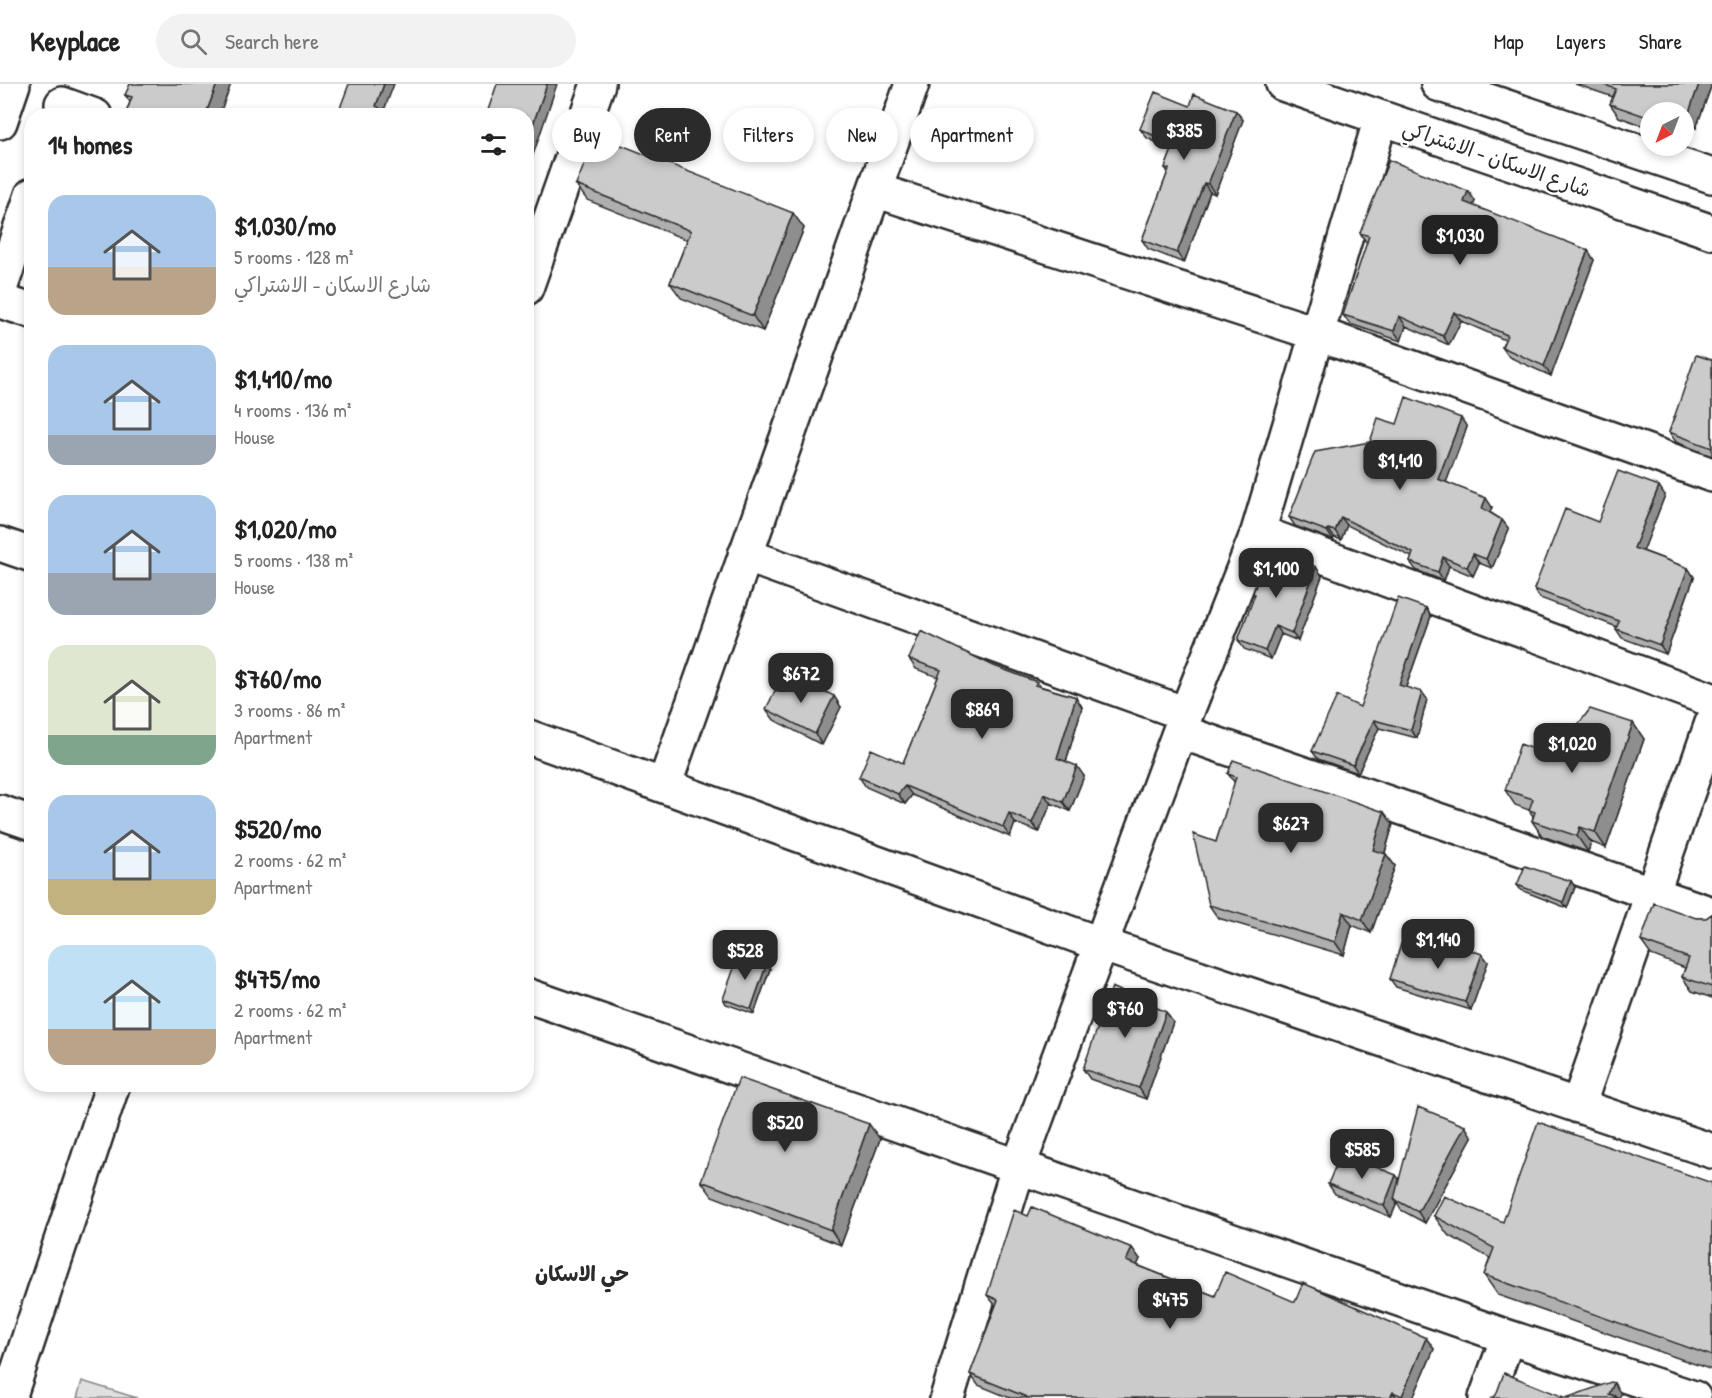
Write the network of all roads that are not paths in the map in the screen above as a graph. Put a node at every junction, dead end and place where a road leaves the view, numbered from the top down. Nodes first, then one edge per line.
1 (13, 84) edge
2 (598, 84) edge
3 (912, 84) edge
4 (1283, 84) edge
5 (1438, 84) edge
6 (63, 101) edge
7 (78, 108) edge
8 (1381, 118) junction
9 (0, 122) edge
10 (1712, 176) edge
11 (875, 190) junction
12 (24, 218) edge
13 (1712, 232) edge
14 (534, 258) edge
15 (0, 289) edge
16 (0, 301) edge
17 (24, 308) edge
18 (1318, 334) junction
19 (1712, 475) edge
20 (1258, 532) junction
21 (0, 544) edge
22 (24, 552) edge
23 (745, 555) junction
24 (1712, 700) edge
25 (1184, 723) junction
26 (1712, 723) edge
27 (534, 739) edge
28 (664, 786) junction
29 (0, 812) edge
30 (24, 820) edge
31 (1653, 893) junction
32 (1712, 914) edge
33 (1100, 944) junction
34 (534, 998) edge
35 (110, 1092) edge
36 (1578, 1106) junction
37 (1712, 1151) edge
38 (1018, 1168) junction
39 (1508, 1337) junction
40 (9, 1398) edge
41 (947, 1398) edge
42 (1486, 1398) edge
43 (1694, 1398) edge

1 - 9 street
2 - 14 street
3 - 11 street
4 - 8 street, شارع الاسكان - الاشتراكي
5 - 10 street
6 - 7 street
8 - 13 street, شارع الاسكان - الاشتراكي
8 - 18 street
11 - 18 street
11 - 23 street
12 - 15 street
16 - 17 street
18 - 19 street
18 - 20 street
20 - 24 street
20 - 25 street
21 - 22 street
23 - 25 street
23 - 28 street
25 - 31 street
25 - 33 street
26 - 31 street
27 - 28 street
28 - 33 street
29 - 30 street
31 - 32 street
31 - 36 street
33 - 36 street
33 - 38 street
34 - 38 street
35 - 40 street
36 - 37 street
38 - 39 street
38 - 41 street
39 - 42 street
39 - 43 street

